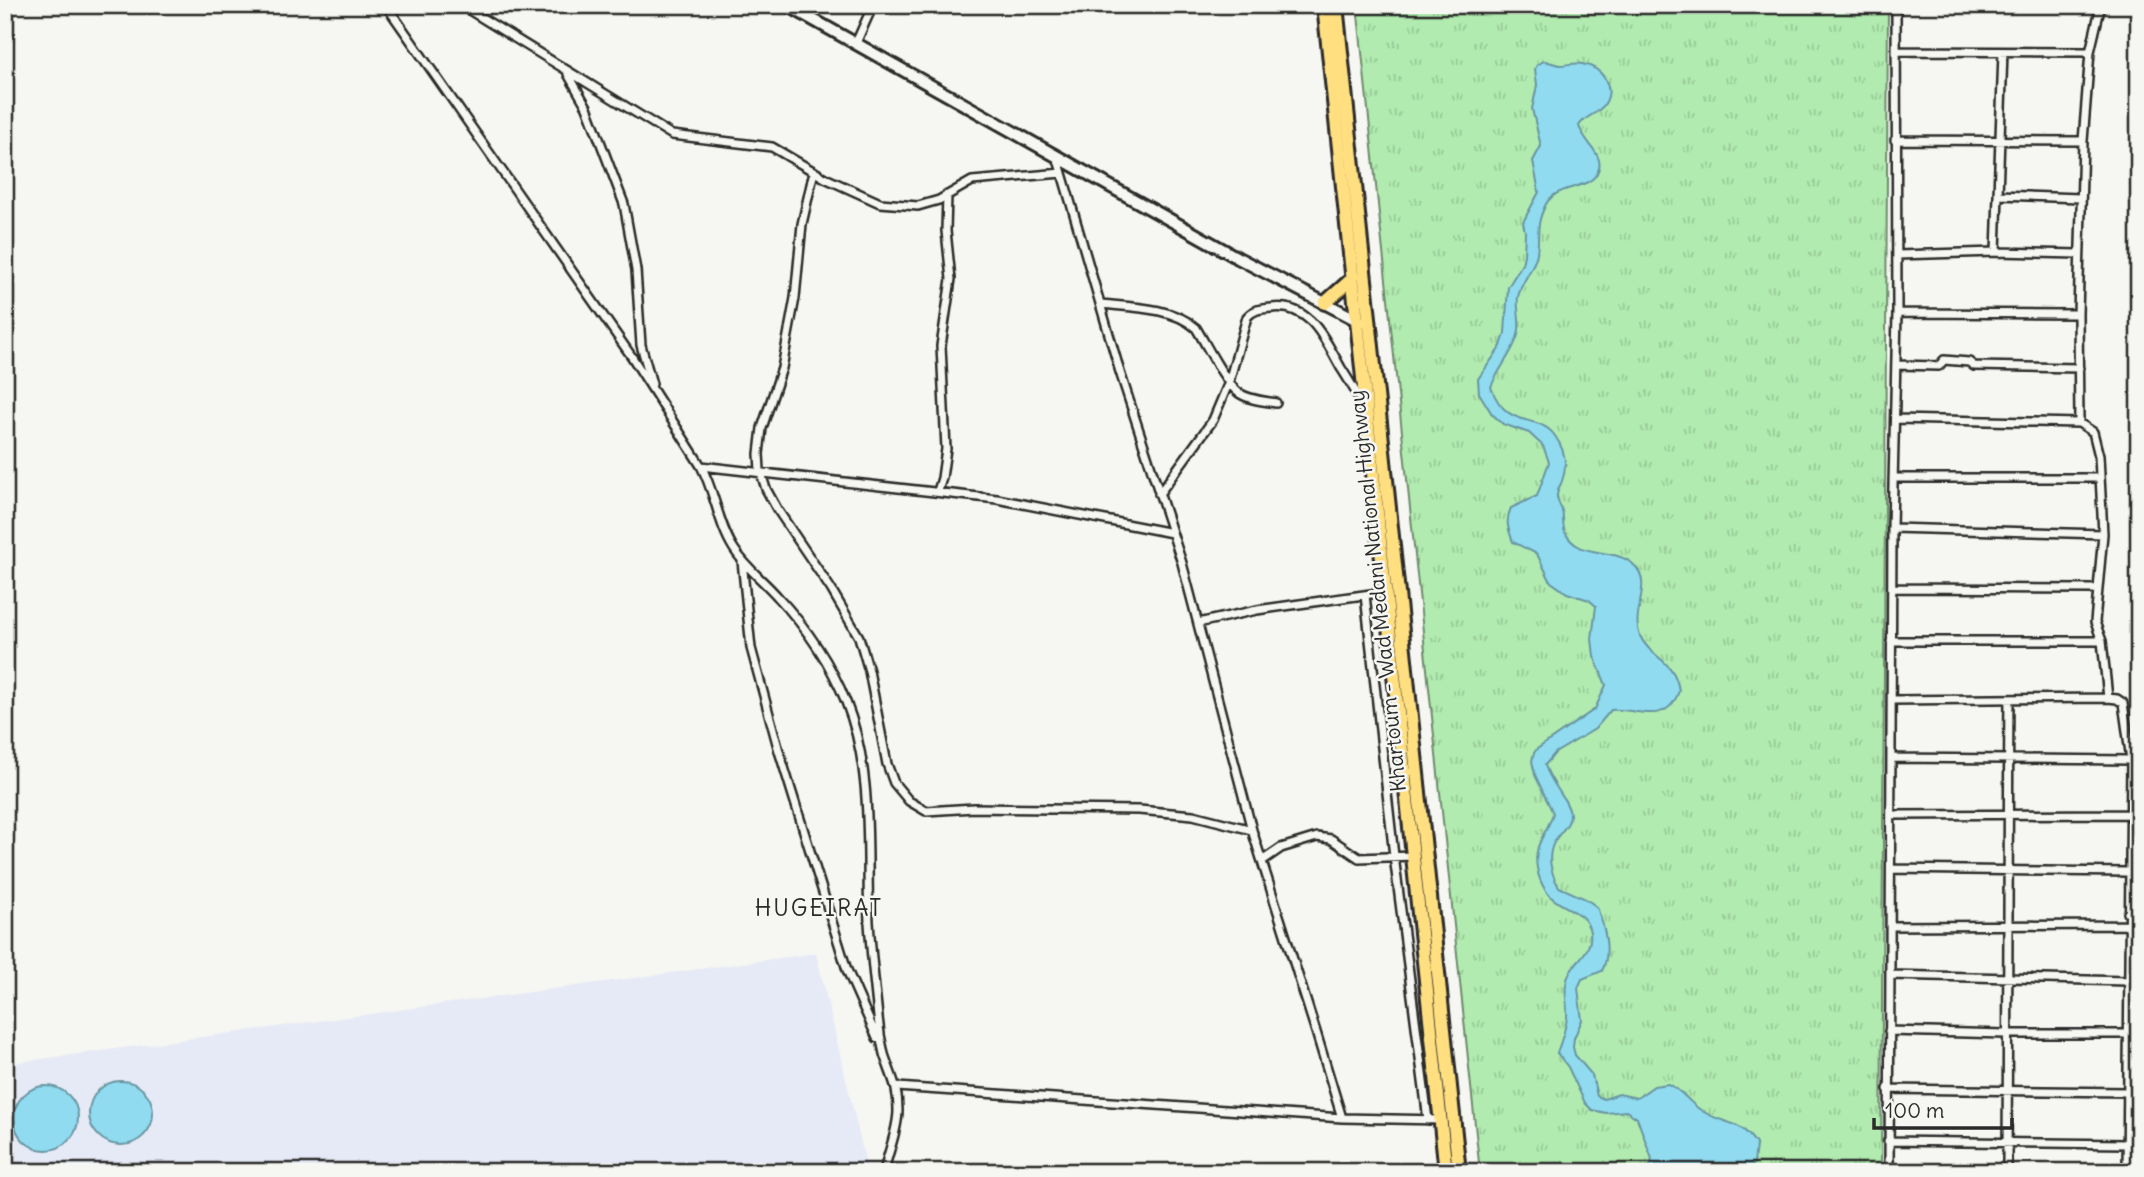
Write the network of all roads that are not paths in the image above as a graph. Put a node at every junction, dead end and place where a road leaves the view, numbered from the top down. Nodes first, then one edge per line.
1 (386, 5) edge
2 (461, 5) edge
3 (788, 5) edge
4 (873, 5) edge
5 (1324, 5) edge
6 (1336, 5) edge
7 (1896, 5) edge
8 (2101, 5) edge
9 (856, 43) junction
10 (1896, 51) junction
11 (2003, 52) junction
12 (2090, 52) junction
13 (566, 71) junction
14 (1895, 139) junction
15 (1999, 141) junction
16 (2083, 141) junction
17 (1057, 156) junction
18 (814, 171) junction
19 (1062, 173) junction
20 (947, 195) junction
21 (1999, 195) junction
22 (2081, 198) junction
23 (1996, 252) junction
24 (2079, 254) junction
25 (1897, 255) junction
26 (1352, 279) junction
27 (1325, 303) junction
28 (1100, 304) junction
29 (1897, 313) junction
30 (2078, 314) junction
31 (1356, 320) junction
32 (1369, 324) junction
33 (1896, 365) junction
34 (2078, 368) junction
35 (1229, 382) junction
36 (654, 391) junction
37 (1276, 403) dead end
38 (1366, 409) junction
39 (1895, 419) junction
40 (2079, 423) junction
41 (701, 466) junction
42 (760, 471) junction
43 (1893, 478) junction
44 (2100, 478) junction
45 (938, 491) junction
46 (1159, 494) junction
47 (1892, 528) junction
48 (1172, 533) junction
49 (2103, 534) junction
50 (742, 561) junction
51 (1892, 588) junction
52 (2098, 589) junction
53 (1385, 592) junction
54 (1365, 595) junction
55 (1198, 623) junction
56 (1891, 641) junction
57 (2102, 641) junction
58 (2108, 698) junction
59 (1892, 700) junction
60 (2009, 700) junction
61 (1891, 758) junction
62 (2008, 758) junction
63 (2130, 760) junction
64 (2009, 813) junction
65 (2130, 814) junction
66 (1891, 815) junction
67 (1252, 830) junction
68 (1394, 856) junction
69 (1413, 856) junction
70 (1262, 861) junction
71 (1891, 869) junction
72 (2007, 870) junction
73 (2129, 872) junction
74 (2128, 913) junction
75 (2139, 922) edge
76 (2128, 925) junction
77 (1890, 926) junction
78 (2009, 926) junction
79 (1890, 975) junction
80 (2008, 979) junction
81 (2128, 981) junction
82 (1889, 1031) junction
83 (2006, 1034) junction
84 (2127, 1034) junction
85 (884, 1055) junction
86 (897, 1087) junction
87 (1888, 1089) junction
88 (2007, 1089) junction
89 (2127, 1092) junction
90 (1342, 1118) junction
91 (1440, 1120) junction
92 (1888, 1141) junction
93 (2007, 1143) junction
94 (2127, 1144) junction
95 (884, 1172) edge
96 (1446, 1172) edge
97 (1458, 1172) edge
98 (1889, 1172) edge
99 (2007, 1172) edge
100 (2127, 1172) edge

1 - 36 street
2 - 13 street
3 - 9 street
4 - 9 street
5 - 26 highway, Khartoum - Wad Medani National Highway
6 - 32 highway, Khartoum - Wad Medani National Highway
7 - 10 street
8 - 12 street
9 - 17 street
10 - 11 street
10 - 14 street
11 - 12 street
11 - 15 street
12 - 16 street
13 - 18 street
13 - 36 street
14 - 15 street
14 - 25 street
15 - 16 street
15 - 21 street
16 - 22 street
17 - 19 street
17 - 27 street
18 - 20 street
18 - 42 street
19 - 20 street
19 - 28 street
20 - 45 street
21 - 22 street
21 - 23 street
22 - 24 street
23 - 24 street
23 - 25 street
24 - 30 street
25 - 29 street
26 - 27 highway
26 - 31 highway, Khartoum - Wad Medani National Highway
27 - 31 street
28 - 35 street
28 - 46 street
29 - 30 street
29 - 33 street
30 - 34 street
31 - 32 street
31 - 38 highway, Khartoum - Wad Medani National Highway
32 - 91 highway, Khartoum - Wad Medani National Highway
33 - 34 street
33 - 39 street
34 - 40 street
35 - 37 street
35 - 38 street
35 - 46 street
36 - 41 street
38 - 53 highway, Khartoum - Wad Medani National Highway
39 - 40 street
39 - 43 street
40 - 44 street
41 - 42 street
41 - 50 street
42 - 45 street
42 - 67 street
43 - 44 street
43 - 47 street
44 - 49 street
45 - 48 street
46 - 48 street
47 - 49 street
47 - 51 street
48 - 55 street
49 - 52 street
50 - 85 street
50 - 85 street
51 - 52 street
51 - 56 street
52 - 57 street
53 - 54 street
53 - 69 highway, Khartoum - Wad Medani National Highway
54 - 55 street
54 - 68 street
55 - 67 street
56 - 57 street
56 - 59 street
57 - 58 street
58 - 60 street
58 - 63 street
59 - 60 street
59 - 61 street
60 - 62 street
61 - 62 street
61 - 66 street
62 - 63 street
62 - 64 street
63 - 65 street
64 - 65 street
64 - 66 street
64 - 72 street
65 - 73 street
66 - 71 street
67 - 70 street
68 - 69 street
68 - 70 street
68 - 91 street
69 - 91 highway, Khartoum - Wad Medani National Highway
70 - 90 street
71 - 72 street
71 - 77 street
72 - 73 street
72 - 78 street
73 - 74 street
74 - 75 street
74 - 76 street
76 - 78 street
76 - 81 street
77 - 78 street
77 - 79 street
78 - 80 street
79 - 80 street
79 - 82 street
80 - 81 street
80 - 83 street
81 - 84 street
82 - 83 street
82 - 87 street
83 - 84 street
83 - 88 street
84 - 89 street
85 - 86 street
86 - 90 street
86 - 95 street
87 - 88 street
87 - 92 street
88 - 89 street
88 - 93 street
89 - 94 street
90 - 91 street
91 - 96 highway, Khartoum - Wad Medani National Highway
91 - 97 highway, Khartoum - Wad Medani National Highway
92 - 93 street
92 - 98 street
93 - 94 street
93 - 99 street
94 - 100 street

